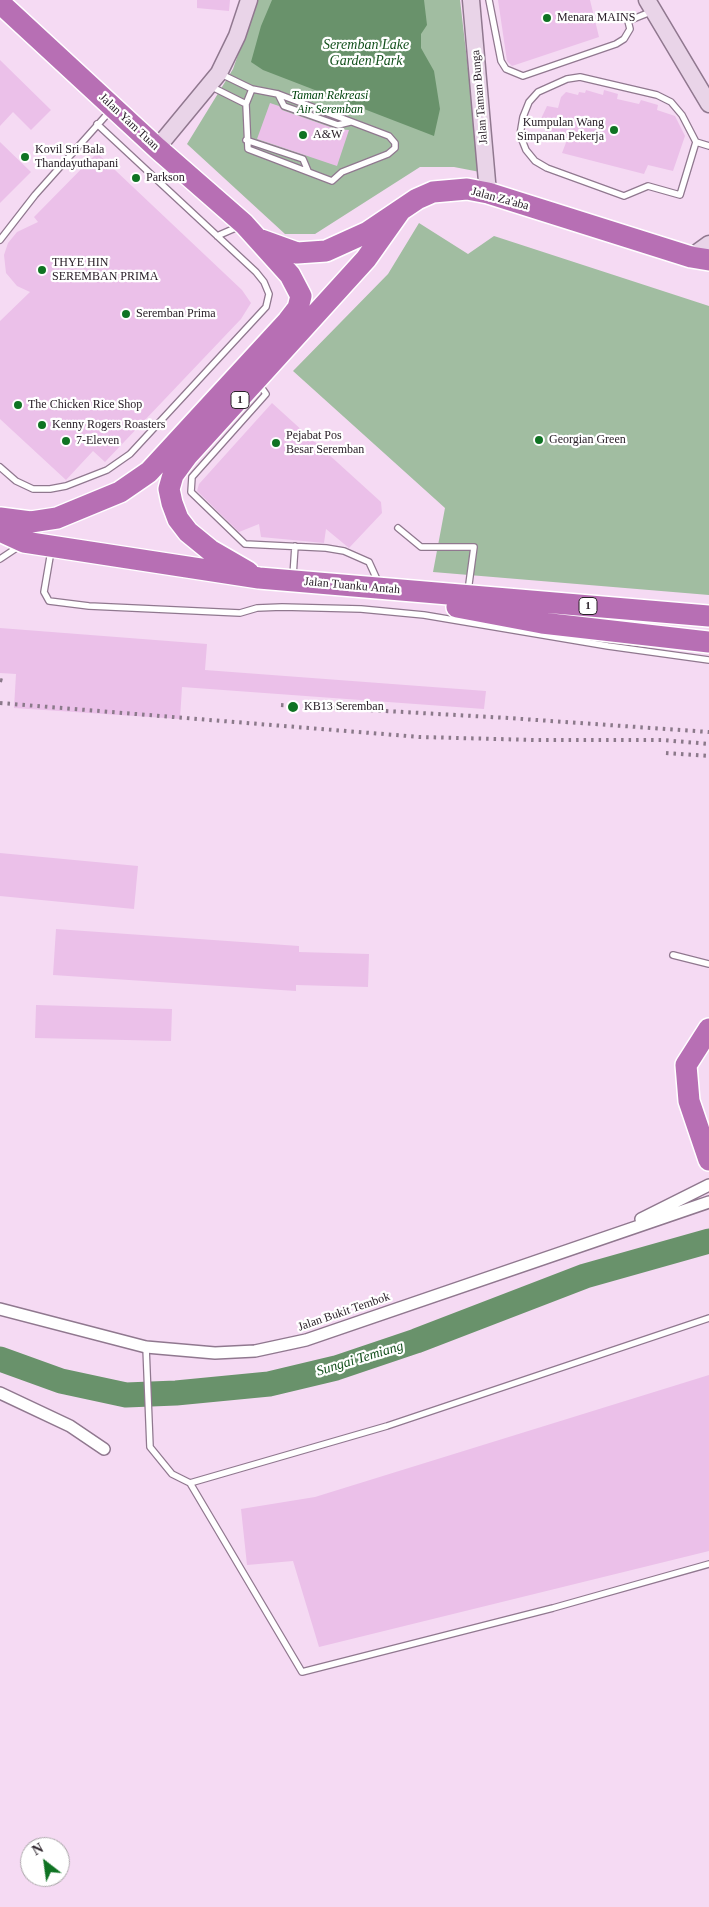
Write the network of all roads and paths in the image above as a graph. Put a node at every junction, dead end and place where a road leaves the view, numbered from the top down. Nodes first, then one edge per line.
1 (249, 0) edge
2 (471, 0) edge
3 (489, 0) edge
4 (651, 6) edge
5 (3, 7) edge
6 (215, 79) junction
7 (252, 89) junction
8 (246, 104) junction
9 (709, 104) edge
10 (113, 107) junction
11 (97, 124) junction
12 (246, 140) junction
13 (696, 142) junction
14 (709, 146) edge
15 (157, 148) junction
16 (308, 171) junction
17 (488, 193) junction
18 (400, 211) junction
19 (244, 224) junction
20 (217, 236) junction
21 (260, 239) junction
22 (0, 240) edge
23 (709, 244) edge
24 (703, 261) edge
25 (257, 381) junction
26 (0, 467) edge
27 (0, 518) edge
28 (398, 528) dead end
29 (0, 531) edge
30 (24, 542) junction
31 (52, 546) junction
32 (295, 546) junction
33 (0, 559) edge
34 (259, 578) junction
35 (292, 580) junction
36 (387, 589) junction
37 (468, 596) junction
38 (709, 616) edge
39 (709, 642) edge
40 (709, 660) edge
41 (673, 955) dead end
42 (709, 964) edge
43 (705, 1033) edge
44 (709, 1117) edge
45 (709, 1160) edge
46 (709, 1185) edge
47 (709, 1202) edge
48 (601, 1239) junction
49 (0, 1309) edge
50 (709, 1318) edge
51 (146, 1347) junction
52 (0, 1392) edge
53 (104, 1449) dead end
54 (190, 1483) junction
55 (709, 1564) edge

1 - 6 street
2 - 17 street, Jalan Taman Bunga
3 - 4 lane
4 - 9 street
5 - 10 highway, Jalan Yam Tuan / 1
6 - 7 lane
6 - 8 lane
6 - 15 street
7 - 8 lane
7 - 16 lane
8 - 12 lane
10 - 11 lane
10 - 15 highway, Jalan Yam Tuan / 1
11 - 20 lane
11 - 22 lane
12 - 16 lane
12 - 16 lane
13 - 13 lane
13 - 14 lane
15 - 19 highway, Jalan Yam Tuan / 1
17 - 18 highway, Jalan Za'aba / 1
17 - 24 highway, Jalan Za'aba / 1
18 - 21 highway, Jalan Za'aba / 1
18 - 25 highway, 1
19 - 20 lane
19 - 21 highway, Jalan Yam Tuan / 1
20 - 26 lane
21 - 27 highway, 1
23 - 24 street
25 - 32 lane
25 - 34 highway, 1
28 - 37 lane
29 - 30 highway, Jalan Tuanku Antah / 1
30 - 31 highway, Jalan Tuanku Antah / 1
30 - 33 lane
31 - 34 highway, Jalan Tuanku Antah / 1
31 - 40 lane
32 - 35 lane
32 - 36 lane
34 - 35 highway, Jalan Tuanku Antah / 1
35 - 36 highway, Jalan Tuanku Antah / 1
36 - 37 highway, Jalan Tuanku Antah / 1
36 - 39 highway
37 - 38 highway, Jalan Tuanku Antah / 1
41 - 42 lane
43 - 44 highway
43 - 45 highway
46 - 48 street, Jalan Bukit Tembok
47 - 48 street, Jalan Bukit Tembok
48 - 51 street, Jalan Bukit Tembok
49 - 51 street, Jalan Bukit Tembok
50 - 54 lane
51 - 54 lane
52 - 53 street
54 - 55 lane

